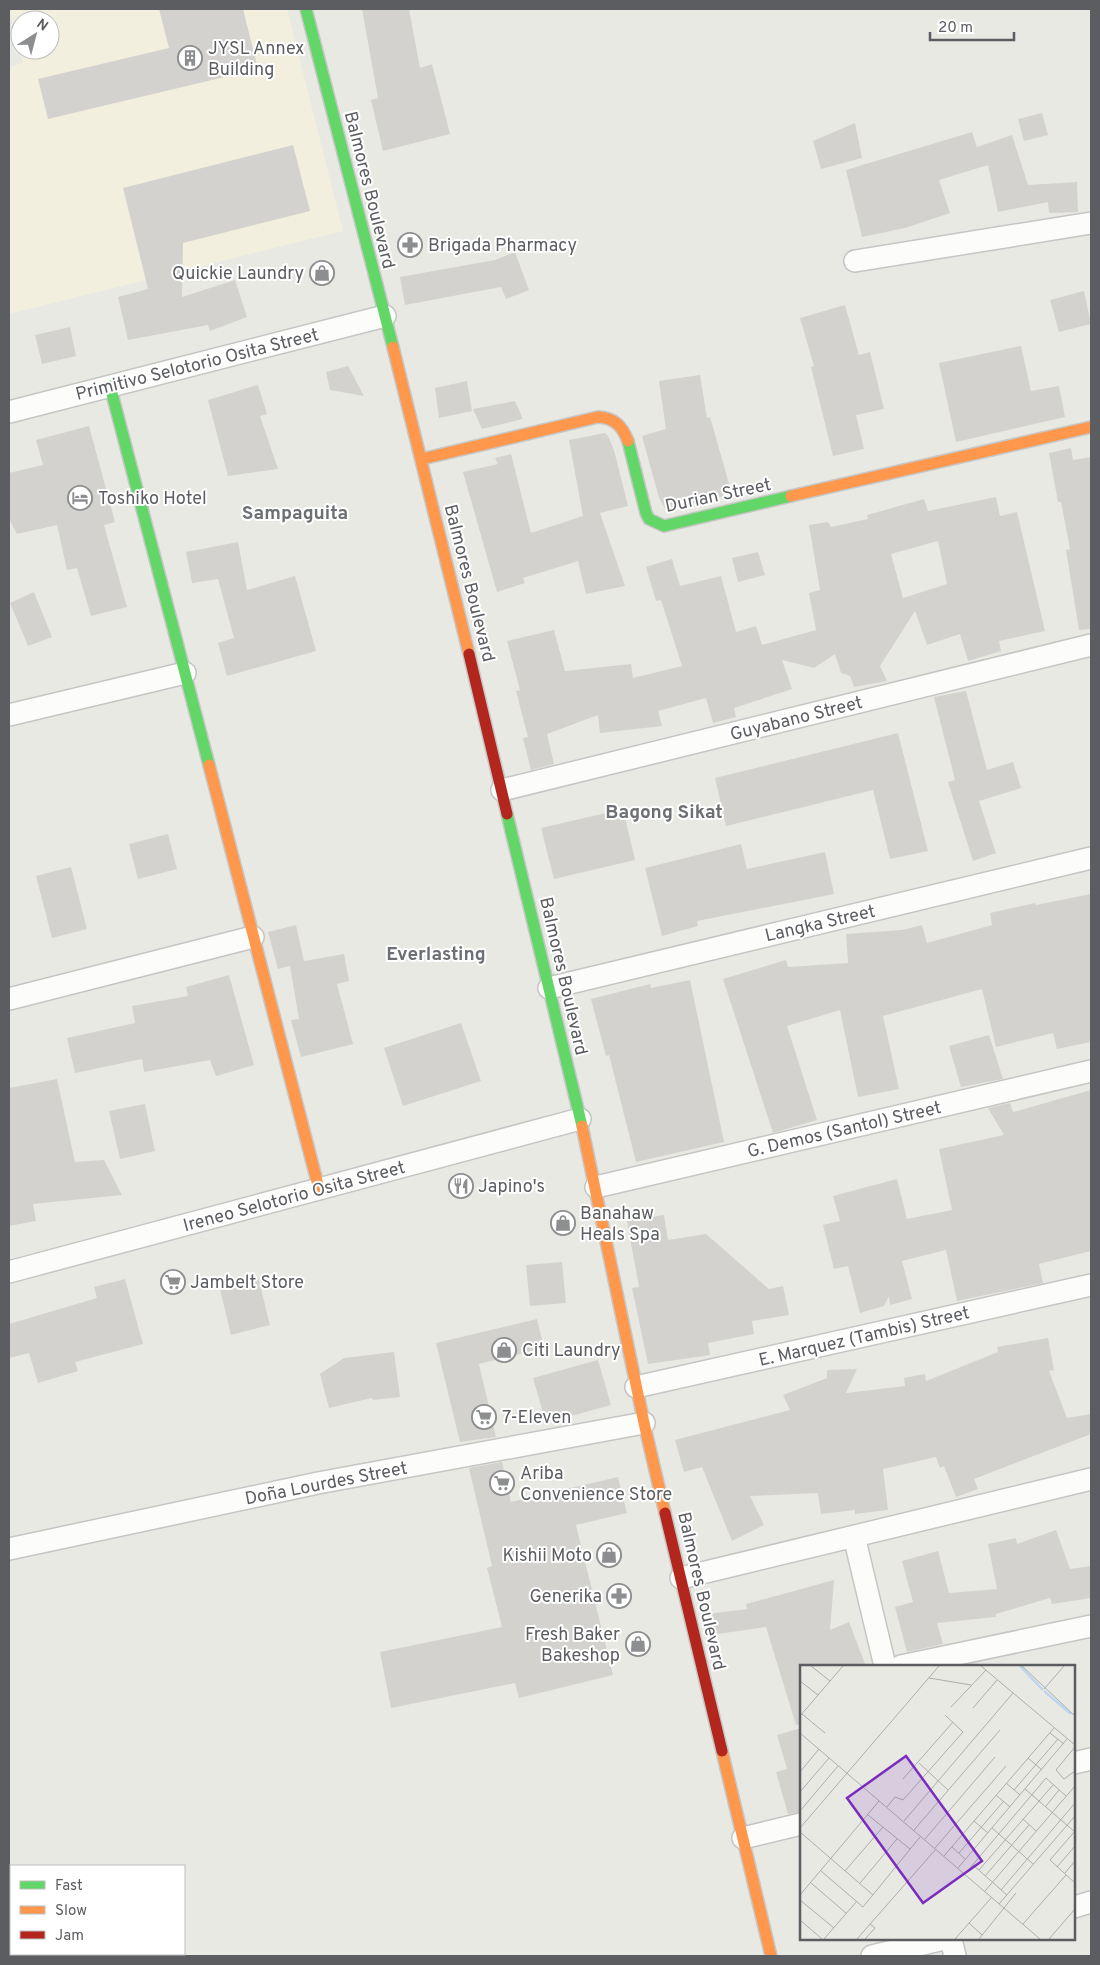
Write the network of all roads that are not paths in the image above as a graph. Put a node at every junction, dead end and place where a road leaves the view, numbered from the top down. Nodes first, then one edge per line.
1 (306, 9) edge
2 (1091, 223) edge
3 (855, 261) dead end
4 (385, 316) junction
5 (110, 386) junction
6 (9, 412) edge
7 (1091, 426) edge
8 (422, 459) junction
9 (1091, 646) edge
10 (185, 673) junction
11 (9, 714) edge
12 (502, 790) junction
13 (1091, 858) edge
14 (253, 937) junction
15 (549, 988) junction
16 (9, 999) edge
17 (1091, 1071) edge
18 (580, 1119) junction
19 (596, 1187) junction
20 (319, 1189) junction
21 (9, 1272) edge
22 (1091, 1285) edge
23 (636, 1387) junction
24 (644, 1424) junction
25 (1091, 1479) edge
26 (854, 1536) junction
27 (9, 1549) edge
28 (681, 1578) junction
29 (1091, 1626) edge
30 (885, 1665) edge
31 (906, 1665) edge
32 (1091, 1759) edge
33 (1075, 1763) edge
34 (800, 1824) edge
35 (743, 1838) junction
36 (1091, 1902) edge
37 (1075, 1907) edge
38 (940, 1940) edge
39 (952, 1940) edge
40 (772, 1956) edge
41 (872, 1956) edge
42 (955, 1956) edge

1 - 4 main road, Balmores Boulevard
2 - 3 street
4 - 5 street, Primitivo Selotorio Osita Street
4 - 8 main road, Balmores Boulevard
5 - 6 street, Primitivo Selotorio Osita Street
5 - 10 main road
7 - 8 main road, Durian Street
8 - 12 main road, Balmores Boulevard
9 - 12 street, Guyabano Street
10 - 11 street
10 - 14 main road
12 - 15 main road, Balmores Boulevard
13 - 15 street, Langka Street
14 - 16 street
14 - 20 main road
15 - 18 main road, Balmores Boulevard
17 - 19 street, G. Demos (Santol) Street
18 - 19 main road, Balmores Boulevard
18 - 20 street, Ireneo Selotorio Osita Street
19 - 23 main road, Balmores Boulevard
20 - 21 street, Ireneo Selotorio Osita Street
22 - 23 street, E. Marquez (Tambis) Street
23 - 24 main road, Balmores Boulevard
24 - 27 street, Doña Lourdes Street
24 - 28 main road, Balmores Boulevard
25 - 26 street
26 - 28 street
26 - 30 street
28 - 35 main road, Balmores Boulevard
29 - 31 street
32 - 33 street
34 - 35 street
35 - 40 main road, Balmores Boulevard
36 - 37 street
38 - 41 street
39 - 42 street

